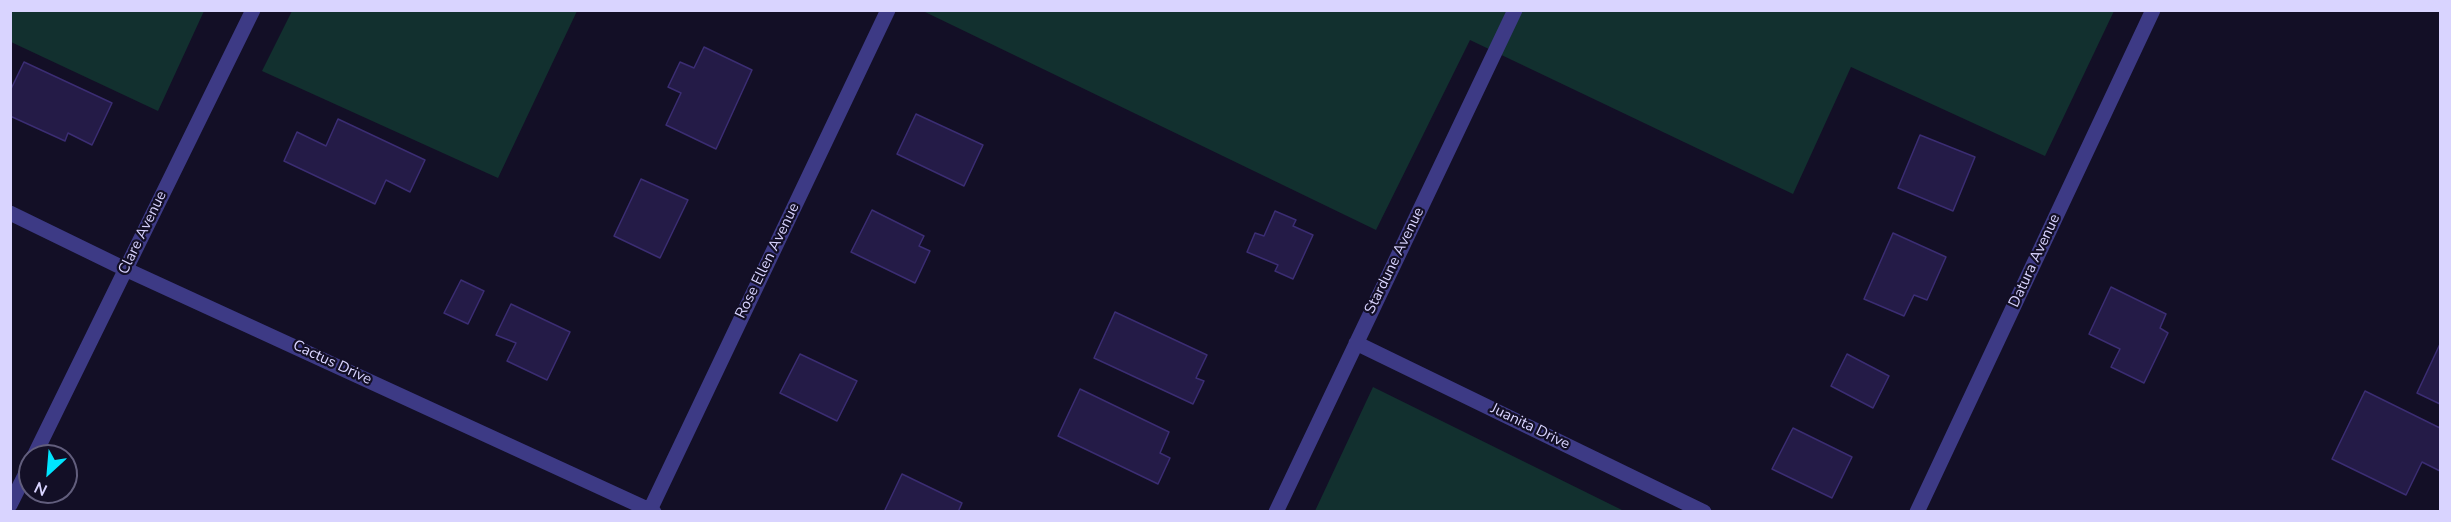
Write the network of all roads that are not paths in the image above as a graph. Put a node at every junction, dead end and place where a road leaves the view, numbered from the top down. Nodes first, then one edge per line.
1 (253, 10) edge
2 (888, 10) edge
3 (1515, 10) edge
4 (2153, 10) edge
5 (10, 213) edge
6 (125, 269) junction
7 (1356, 343) junction
8 (40, 444) edge
9 (18, 489) edge
10 (10, 505) edge
11 (651, 511) edge
12 (1276, 512) edge
13 (1704, 512) edge
14 (1917, 512) edge

1 - 6 street, Clare Avenue
2 - 11 street, Rose Ellen Avenue
3 - 7 street, Stardune Avenue
4 - 14 street, Datura Avenue
5 - 6 street, Cactus Drive
6 - 8 street, Clare Avenue
6 - 11 street, Cactus Drive
7 - 12 street, Stardune Avenue
7 - 13 street, Juanita Drive
9 - 10 street

